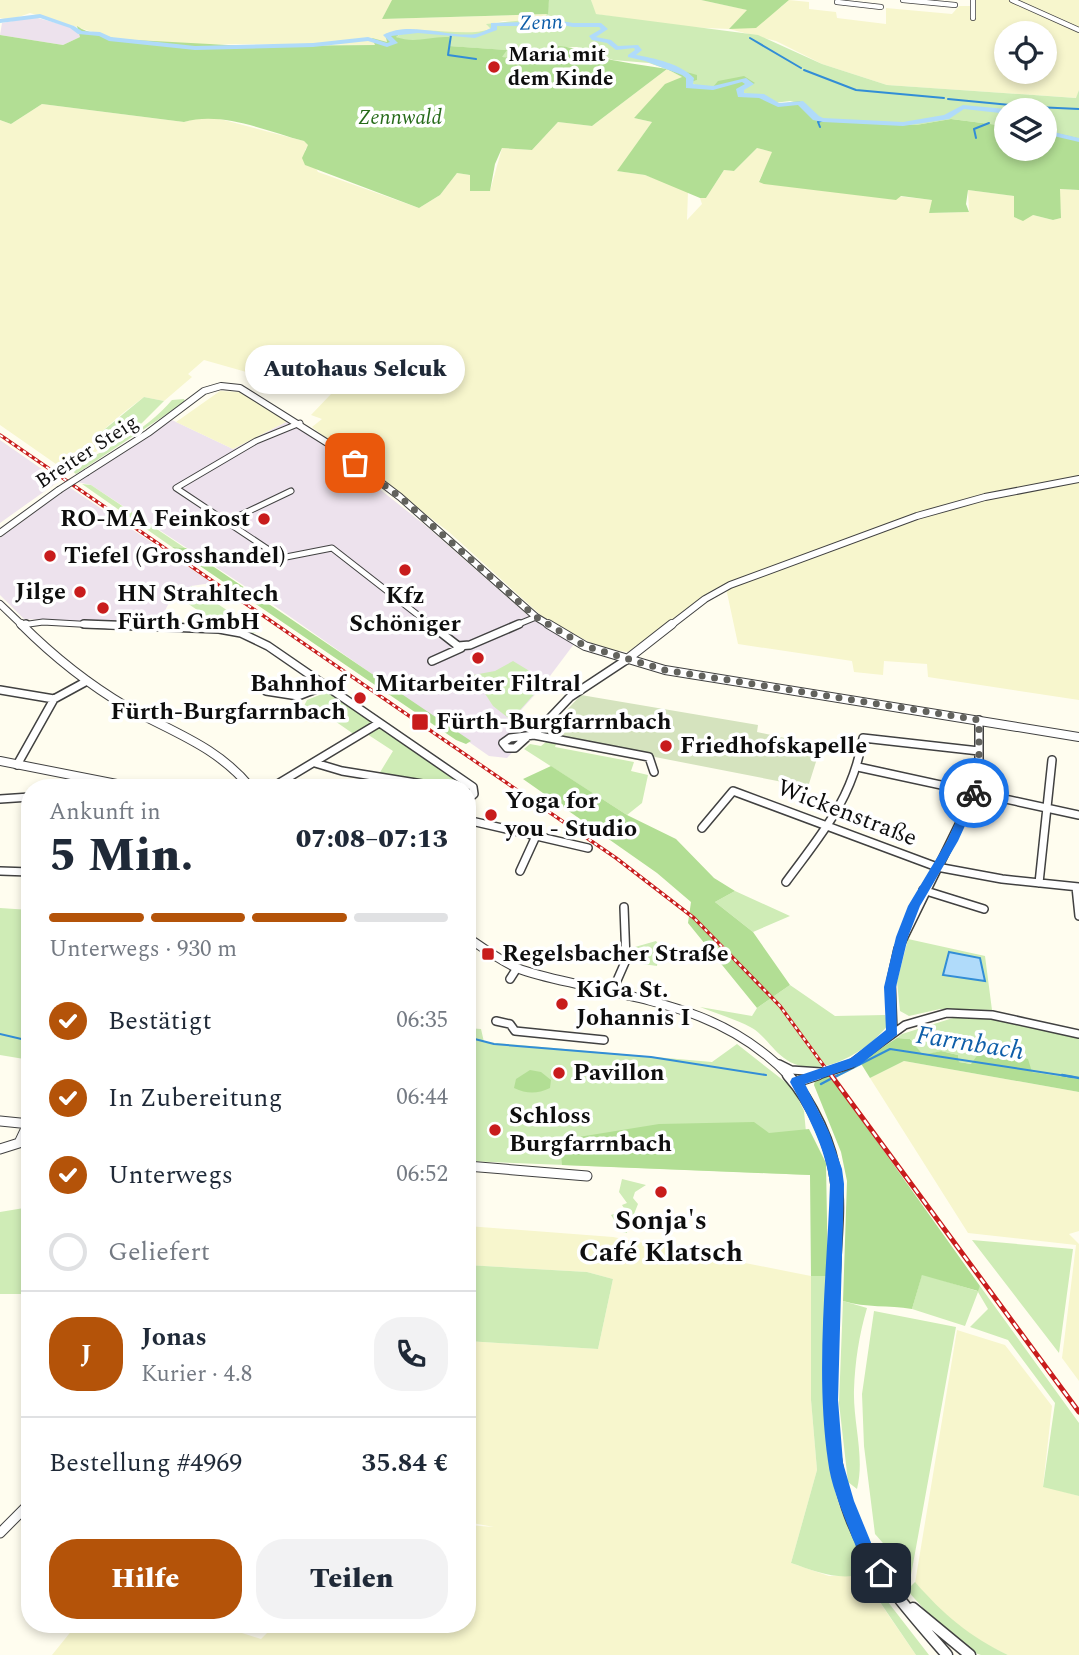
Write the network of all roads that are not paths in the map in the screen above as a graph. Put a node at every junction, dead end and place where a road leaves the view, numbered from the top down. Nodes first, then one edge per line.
1 (903, 0) edge
2 (973, 0) edge
3 (1012, 0) edge
4 (837, 1) edge
5 (955, 5) dead end
6 (881, 7) dead end
7 (839, 12) dead end
8 (973, 18) dead end
9 (1079, 30) edge
10 (300, 423) junction
11 (1079, 479) edge
12 (291, 491) dead end
13 (226, 522) junction
14 (0, 533) edge
15 (0, 604) edge
16 (536, 617) junction
17 (22, 625) junction
18 (461, 647) junction
19 (626, 660) junction
20 (432, 661) dead end
21 (87, 681) junction
22 (324, 686) junction
23 (0, 690) edge
24 (265, 691) dead end
25 (54, 699) junction
26 (979, 720) junction
27 (379, 723) junction
28 (1079, 737) edge
29 (979, 751) junction
30 (1052, 760) dead end
31 (0, 761) edge
32 (316, 763) junction
33 (17, 765) junction
34 (858, 767) junction
35 (654, 772) dead end
36 (76, 779) edge
37 (244, 779) edge
38 (287, 779) edge
39 (391, 779) edge
40 (454, 779) edge
41 (975, 792) junction
42 (21, 798) edge
43 (0, 799) edge
44 (1046, 808) junction
45 (1079, 815) edge
46 (476, 822) edge
47 (827, 826) junction
48 (702, 828) dead end
49 (536, 836) junction
50 (588, 848) dead end
51 (937, 867) junction
52 (0, 871) edge
53 (520, 871) dead end
54 (21, 872) edge
55 (786, 882) dead end
56 (1039, 883) junction
57 (1078, 887) edge
58 (923, 890) junction
59 (624, 907) dead end
60 (984, 909) dead end
61 (1079, 916) edge
62 (476, 943) edge
63 (517, 968) junction
64 (510, 979) dead end
65 (612, 992) junction
66 (892, 1009) junction
67 (496, 1021) dead end
68 (907, 1024) junction
69 (893, 1032) junction
70 (1079, 1034) edge
71 (604, 1040) dead end
72 (779, 1064) junction
73 (825, 1072) junction
74 (797, 1082) junction
75 (0, 1121) edge
76 (21, 1123) edge
77 (21, 1139) edge
78 (0, 1149) edge
79 (476, 1167) edge
80 (587, 1176) dead end
81 (21, 1512) edge
82 (0, 1533) edge
83 (895, 1591) junction
84 (947, 1655) edge
85 (970, 1655) edge

1 - 5 street
2 - 8 street
3 - 9 street
4 - 6 street
4 - 7 street
10 - 13 street
10 - 14 street, Breiter Steig, bridge
10 - 16 street, Breiter Steig
11 - 19 street
12 - 13 street
13 - 18 street
15 - 17 street
16 - 18 street
16 - 19 street, Breiter Steig
17 - 21 street
17 - 22 street
18 - 20 street
19 - 26 street, Breiter Steig
19 - 35 street
21 - 25 street
21 - 37 street
22 - 24 street
22 - 27 street
23 - 25 street
25 - 33 street
26 - 28 street, Breiter Steig
26 - 29 street
27 - 32 street
27 - 40 street
29 - 34 street
29 - 41 street
30 - 44 street
31 - 33 street
32 - 38 street
32 - 39 street
33 - 36 street
34 - 41 street
34 - 47 street
41 - 44 street
41 - 51 street
42 - 43 street
44 - 45 street
44 - 56 street
46 - 49 street
47 - 48 street, Wickenstraße
47 - 51 street, Wickenstraße
47 - 55 street
49 - 50 street
49 - 53 street
51 - 56 street, Wickenstraße
51 - 58 street
52 - 54 street
56 - 57 street, Wickenstraße
57 - 61 street
58 - 60 street
58 - 66 street
59 - 65 street
62 - 63 street
63 - 64 street
63 - 65 street
65 - 72 street
66 - 68 street
66 - 69 street
67 - 71 street
68 - 69 street
68 - 70 street
69 - 73 street
72 - 73 street
72 - 74 street
73 - 74 street
74 - 83 street
75 - 76 street
77 - 78 street
79 - 80 street
81 - 82 street
83 - 84 street
83 - 85 street

